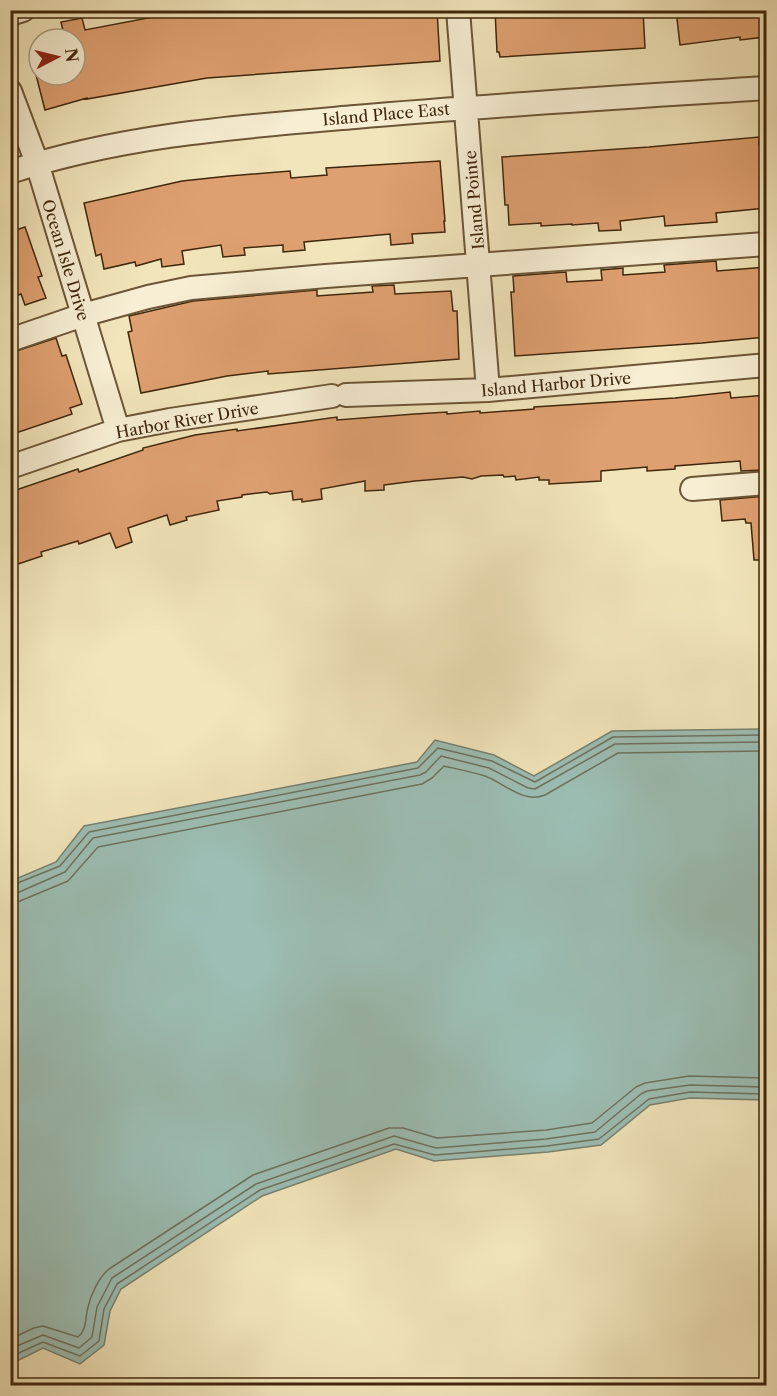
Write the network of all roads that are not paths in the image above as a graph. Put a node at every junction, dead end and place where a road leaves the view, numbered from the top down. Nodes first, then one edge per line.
1 (23, 10) edge
2 (458, 10) edge
3 (10, 14) edge
4 (766, 88) edge
5 (10, 91) edge
6 (465, 108) junction
7 (37, 163) junction
8 (10, 172) edge
9 (766, 244) edge
10 (479, 266) junction
11 (83, 315) junction
12 (10, 340) edge
13 (766, 365) edge
14 (488, 390) junction
15 (339, 396) joint
16 (118, 430) junction
17 (10, 467) edge
18 (766, 483) edge
19 (692, 489) dead end

1 - 3 street
2 - 6 street, Island Pointe
4 - 6 street, Island Place East
5 - 7 street, Ocean Isle Drive
6 - 7 street, Island Place East
6 - 10 street, Island Pointe
7 - 8 street, Island Place East
7 - 11 street, Ocean Isle Drive
9 - 10 street
10 - 11 street
10 - 14 street, Island Pointe
11 - 12 street
11 - 16 street, Ocean Isle Drive
13 - 14 street, Island Harbor Drive
14 - 15 street, Island Harbor Drive
15 - 16 street, Harbor River Drive
16 - 17 street, Harbor River Drive
18 - 19 street

